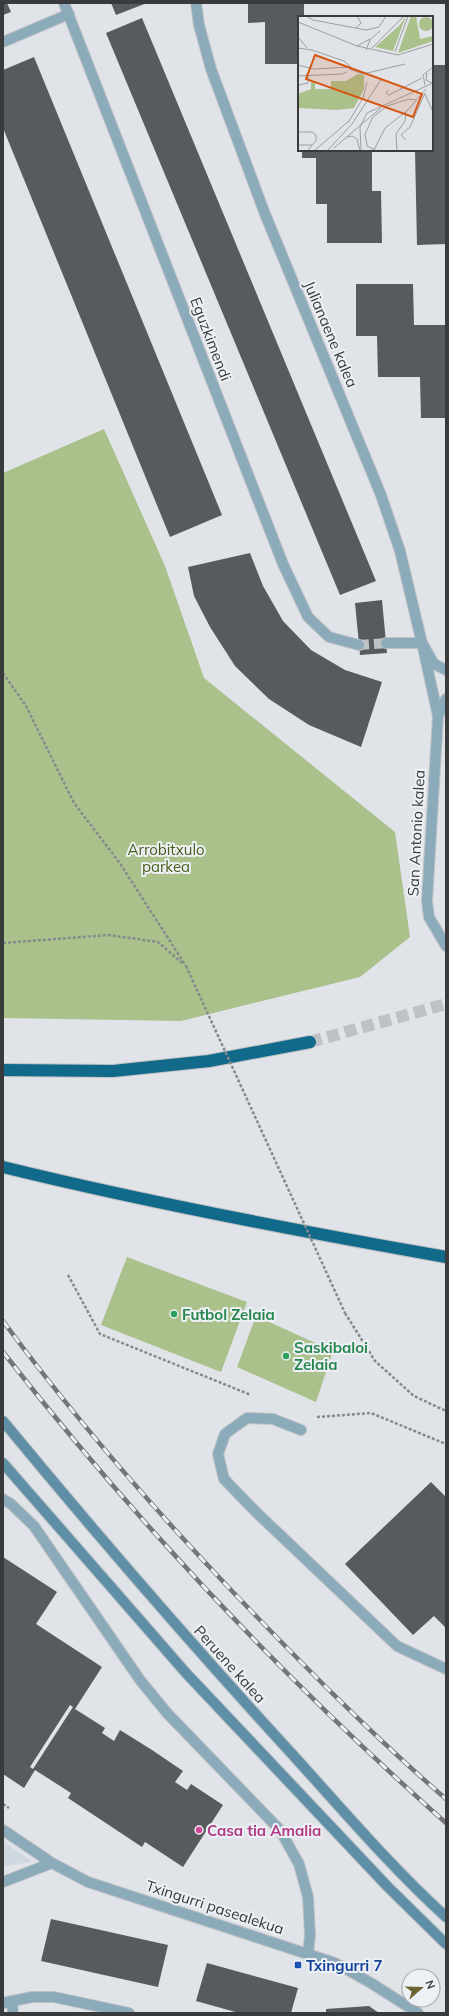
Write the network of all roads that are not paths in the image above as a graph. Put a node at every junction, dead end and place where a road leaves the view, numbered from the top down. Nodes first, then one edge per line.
1 (64, 3) edge
2 (196, 3) edge
3 (69, 14) junction
4 (3, 42) edge
5 (422, 643) junction
6 (386, 644) tunnel mouth
7 (359, 646) tunnel mouth
8 (446, 670) edge
9 (446, 698) edge
10 (438, 716) junction
11 (446, 946) edge
12 (310, 1042) tunnel mouth
13 (3, 1070) edge
14 (3, 1167) edge
15 (446, 1257) edge
16 (3, 1421) edge
17 (301, 1430) road end
18 (3, 1463) edge
19 (3, 1499) edge
20 (446, 1669) edge
21 (3, 1830) edge
22 (52, 1863) junction
23 (3, 1882) edge
24 (446, 1917) edge
25 (446, 1944) edge
26 (308, 1954) junction
27 (7, 2002) edge
28 (13, 2013) edge
29 (129, 2013) edge
30 (418, 2013) edge

1 - 3 street, Eguzkimendi
2 - 5 street, Julianaene kalea
3 - 4 street
3 - 7 street, Eguzkimendi
5 - 6 street
5 - 8 street, Julianaene kalea
5 - 10 street, San Antonio kalea
9 - 10 street, San Antonio kalea
10 - 11 street, San Antonio kalea
12 - 13 highway
14 - 15 highway
16 - 24 street, Peruene kalea
17 - 20 street
18 - 25 street
19 - 26 street
21 - 22 street, Txingurri pasealekua
22 - 23 street
22 - 26 street, Txingurri pasealekua
26 - 30 street, Txingurri pasealekua
27 - 28 street
27 - 29 street

